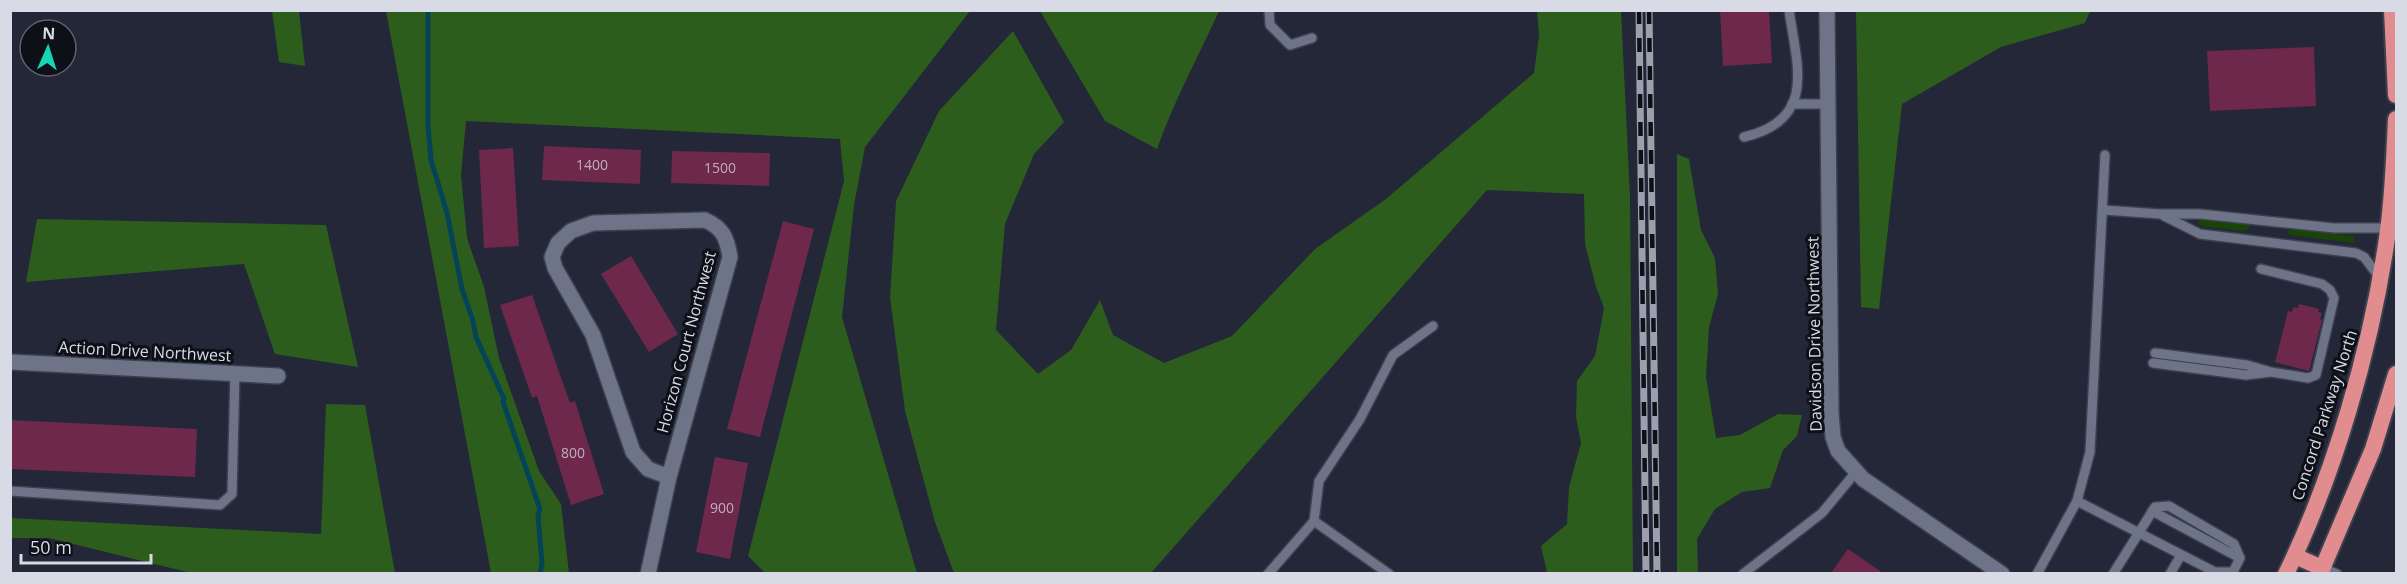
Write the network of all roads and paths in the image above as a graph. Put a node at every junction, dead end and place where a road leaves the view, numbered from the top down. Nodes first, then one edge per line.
1 (1269, 10) edge
2 (1789, 10) edge
3 (1827, 10) edge
4 (2392, 10) edge
5 (1312, 38) dead end
6 (2397, 95) edge
7 (1792, 104) junction
8 (1828, 104) junction
9 (2397, 120) edge
10 (1744, 137) dead end
11 (2105, 154) dead end
12 (2104, 210) junction
13 (2160, 214) junction
14 (2267, 221) junction
15 (2388, 228) junction
16 (2266, 242) junction
17 (2261, 269) dead end
18 (2380, 278) junction
19 (1433, 326) dead end
20 (2154, 358) dead end
21 (10, 362) edge
22 (235, 373) junction
23 (2397, 374) edge
24 (278, 376) dead end
25 (2396, 411) edge
26 (2382, 421) junction
27 (1856, 472) junction
28 (669, 477) junction
29 (10, 491) edge
30 (2077, 501) junction
31 (1314, 521) junction
32 (2137, 532) junction
33 (2181, 555) junction
34 (2295, 556) junction
35 (2326, 572) edge
36 (648, 573) edge
37 (1268, 573) edge
38 (1389, 573) edge
39 (1743, 573) edge
40 (2002, 573) edge
41 (2037, 573) edge
42 (2113, 573) edge
43 (2170, 573) edge
44 (2286, 573) edge

1 - 5 lane
2 - 7 lane
3 - 8 street, Davidson Drive Northwest
4 - 6 highway
7 - 8 lane
7 - 10 lane
8 - 27 street, Davidson Drive Northwest
9 - 15 highway, Concord Parkway North
11 - 12 lane
12 - 13 lane
12 - 30 lane
13 - 14 lane
13 - 16 lane
14 - 15 lane
14 - 16 lane
15 - 18 highway, Concord Parkway North
16 - 18 lane
17 - 20 lane
18 - 34 highway, Concord Parkway North
19 - 31 lane
21 - 22 street, Action Drive Northwest
22 - 24 street, Action Drive Northwest
22 - 29 lane
23 - 26 highway
25 - 26 lane
26 - 35 highway
27 - 39 lane
27 - 40 street, Davidson Drive Northwest
28 - 28 street, Horizon Court Northwest
28 - 36 street, Horizon Court Northwest
30 - 32 lane
30 - 41 lane
31 - 37 lane
31 - 38 lane
32 - 33 lane
32 - 33 lane
32 - 42 lane
33 - 43 lane
34 - 35 highway
34 - 44 highway, Concord Parkway North

